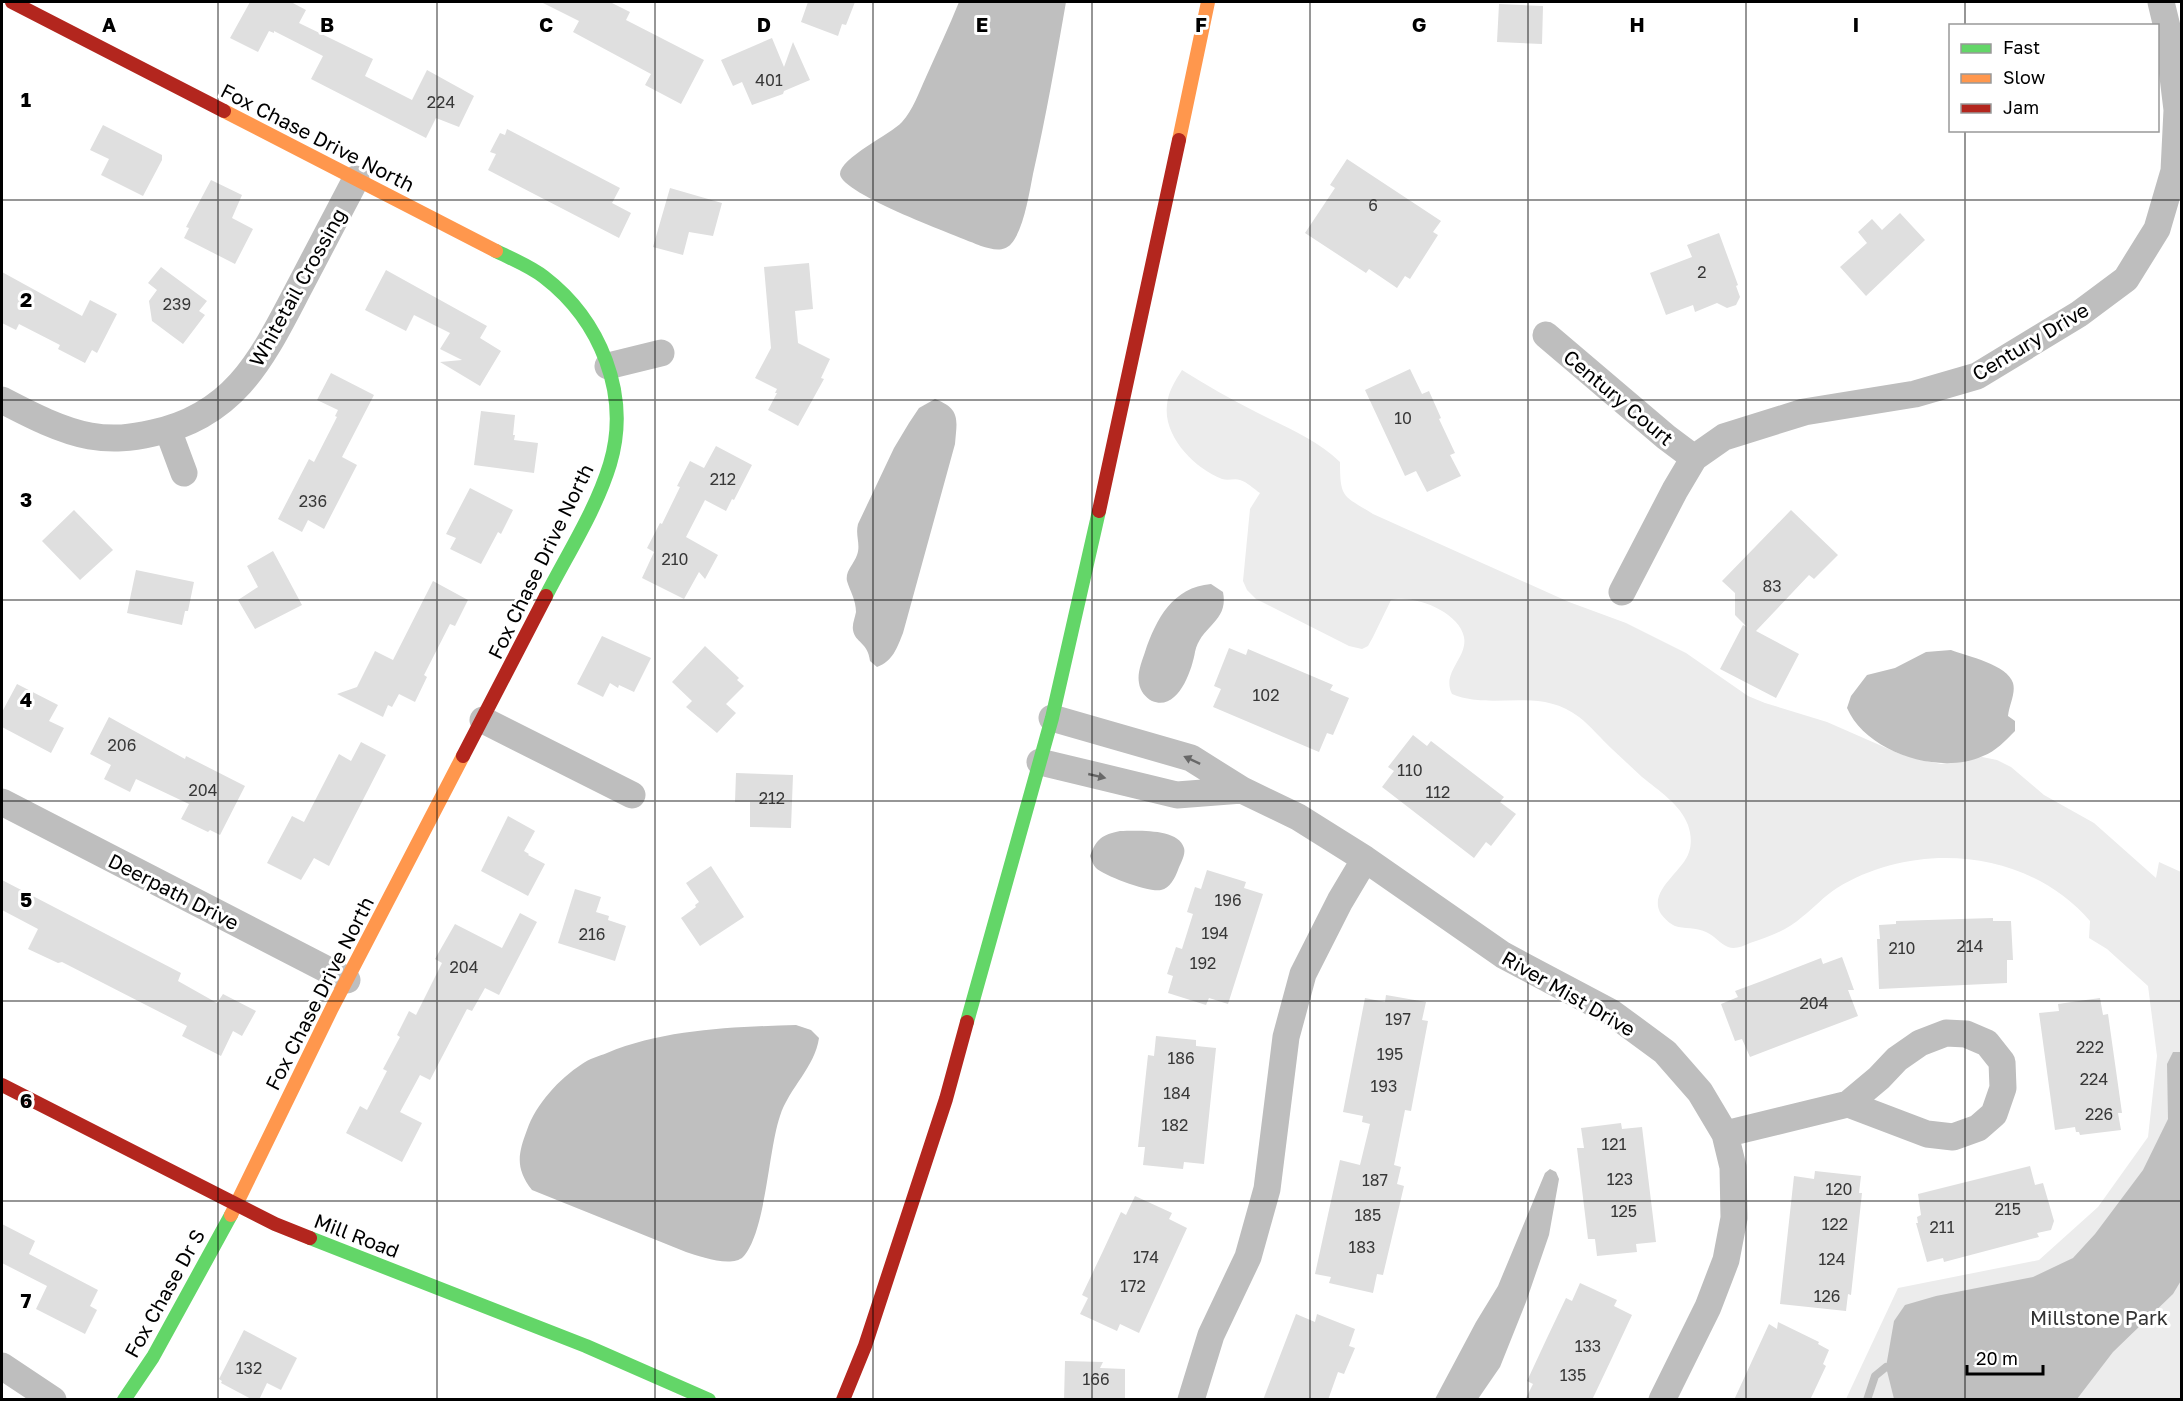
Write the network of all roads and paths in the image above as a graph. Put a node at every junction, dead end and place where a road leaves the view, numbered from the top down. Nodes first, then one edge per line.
1 (12, 2) edge
2 (1208, 2) edge
3 (2161, 2) edge
4 (356, 179) junction
5 (1546, 335) dead end
6 (662, 353) dead end
7 (608, 366) junction
8 (2, 400) edge
9 (168, 430) junction
10 (1694, 458) junction
11 (184, 473) dead end
12 (1622, 592) dead end
13 (1052, 718) junction
14 (483, 720) junction
15 (1040, 762) junction
16 (1242, 789) junction
17 (632, 795) dead end
18 (2, 802) edge
19 (1365, 859) junction
20 (347, 980) junction
21 (2, 1085) edge
22 (1848, 1104) junction
23 (1725, 1134) junction
24 (236, 1204) junction
25 (2, 1366) edge
26 (53, 1400) edge
27 (124, 1400) edge
28 (709, 1400) edge
29 (843, 1400) edge
30 (1191, 1400) edge
31 (1662, 1400) edge

1 - 4 street, Fox Chase Drive North
2 - 13 street
3 - 10 street, Century Drive
4 - 7 street, Fox Chase Drive North
4 - 9 street, Whitetail Crossing
5 - 10 street, Century Court
6 - 7 street
7 - 14 street, Fox Chase Drive North
8 - 9 street, Whitetail Crossing
9 - 11 street
10 - 12 street, Century Drive
13 - 15 street
16 -> 13 street, River Mist Drive
14 - 17 street
14 - 20 street, Fox Chase Drive North
15 -> 16 street
15 - 29 street
16 - 19 street, River Mist Drive
18 - 20 street, Deerpath Drive
19 - 23 street, River Mist Drive
19 - 30 street
20 - 24 street, Fox Chase Drive North
21 - 24 street, Mill Road
22 - 22 street
22 - 23 street
23 - 31 street, River Mist Drive
24 - 27 street, Fox Chase Dr S
24 - 28 street, Mill Road
25 - 26 street

